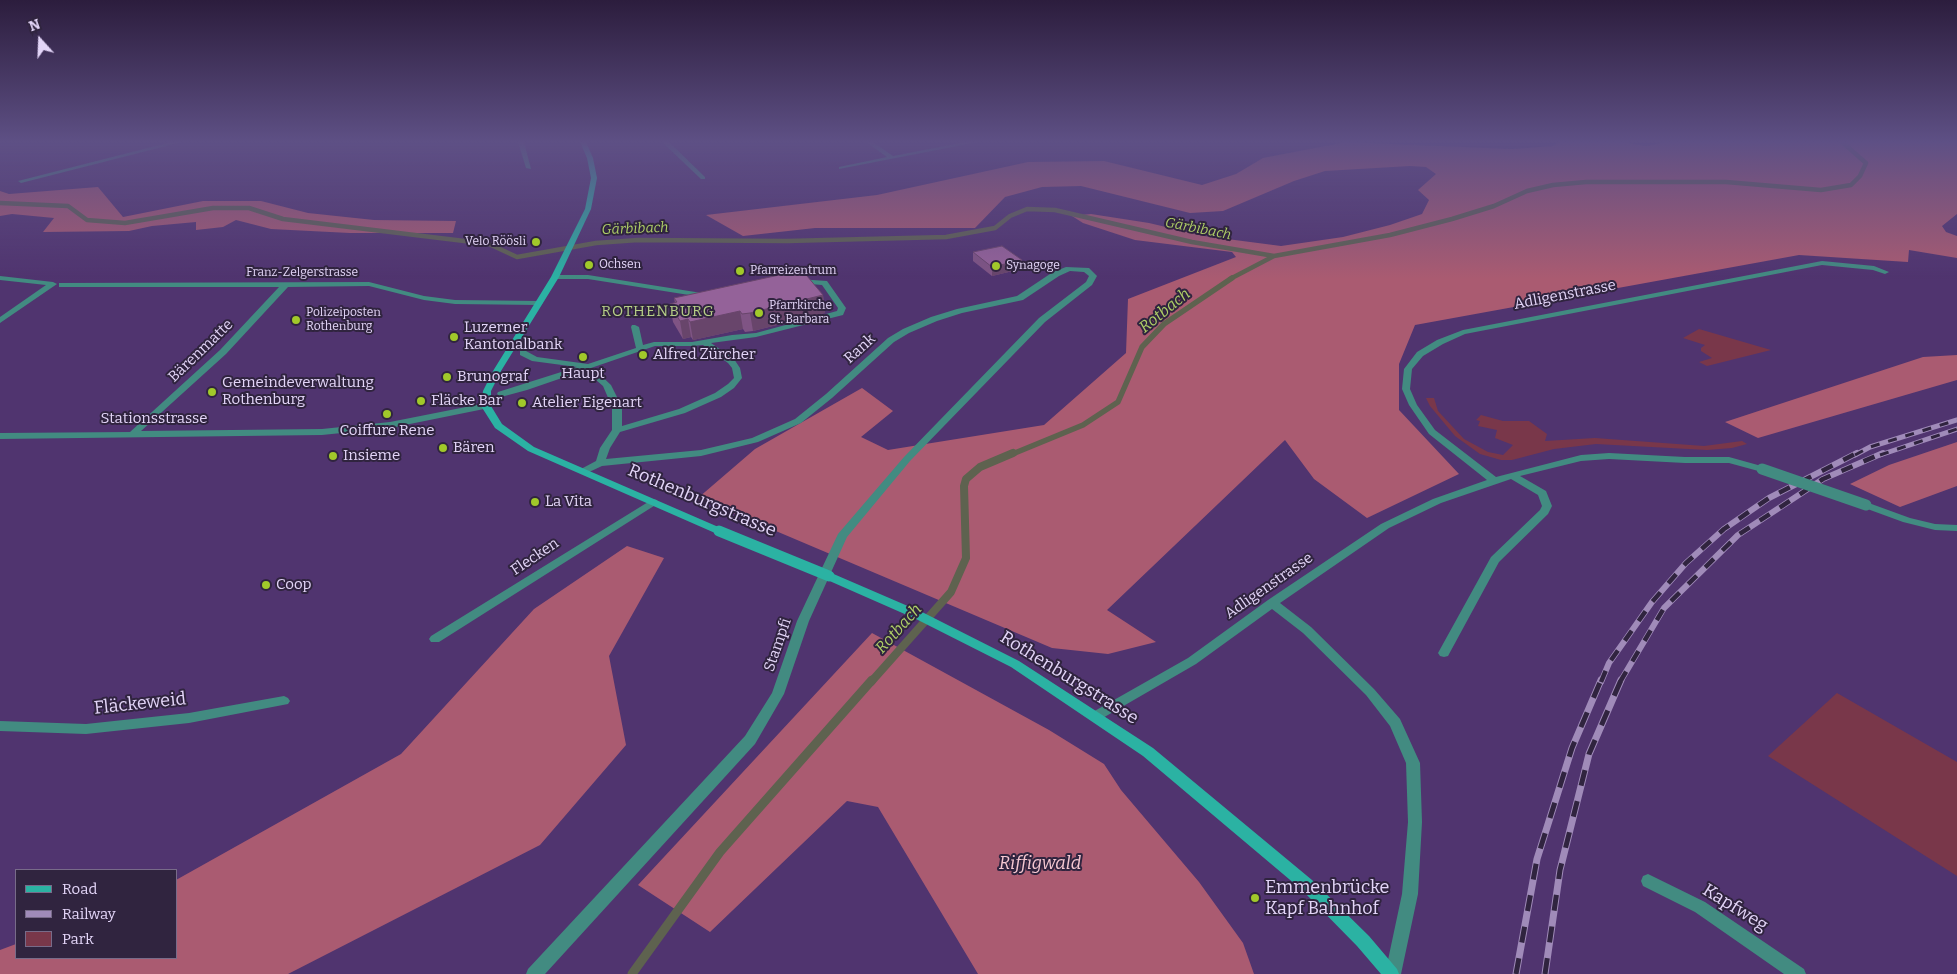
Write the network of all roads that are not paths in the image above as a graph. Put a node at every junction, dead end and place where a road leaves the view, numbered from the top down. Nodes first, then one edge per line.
1 (593, 187) edge
2 (1886, 272) dead end
3 (555, 277) junction
4 (0, 278) edge
5 (790, 283) edge
6 (286, 284) junction
7 (62, 285) dead end
8 (718, 296) edge
9 (540, 302) junction
10 (1042, 320) joint
11 (0, 321) edge
12 (635, 327) dead end
13 (700, 344) junction
14 (640, 349) junction
15 (523, 357) dead end
16 (591, 369) junction
17 (501, 394) dead end
18 (486, 406) junction
19 (617, 430) junction
20 (132, 434) junction
21 (0, 436) edge
22 (600, 463) junction
23 (584, 471) junction
24 (1512, 475) junction
25 (1493, 480) junction
26 (653, 502) junction
27 (1957, 528) edge
28 (1272, 603) junction
29 (435, 639) dead end
30 (1444, 653) dead end
31 (284, 701) dead end
32 (1096, 716) junction
33 (0, 726) edge
34 (1648, 881) dead end
35 (534, 974) edge
36 (1392, 974) edge
37 (1798, 974) edge

1 - 3 main road
2 - 25 street, Adligenstrasse
3 - 8 street
3 - 9 main road
4 - 11 street
5 - 13 street
6 - 7 street, Franz-Zelgerstrasse
6 - 9 street, Franz-Zelgerstrasse
6 - 20 street, Bärenmatte
9 - 18 main road
10 - 22 street, Rank
10 - 35 street, Stampfi
12 - 14 street
13 - 14 street
13 - 19 street
14 - 16 street
15 - 16 street
16 - 17 street
16 - 19 street
18 - 20 street, Stationsstrasse
18 - 23 main road, Rothenburgstrasse
19 - 22 street
20 - 21 street, Stationsstrasse
22 - 23 street, Rank
23 - 26 main road, Rothenburgstrasse
24 - 25 street, Adligenstrasse
24 - 27 street, Adligenstrasse, bridge
24 - 30 street
25 - 28 street, Adligenstrasse
26 - 29 street, Flecken
26 - 32 main road, Rothenburgstrasse, bridge
28 - 32 street, Adligenstrasse
28 - 36 street
31 - 33 street, Fläckeweid
32 - 36 main road, Rothenburgstrasse
34 - 37 street, Kapfweg

